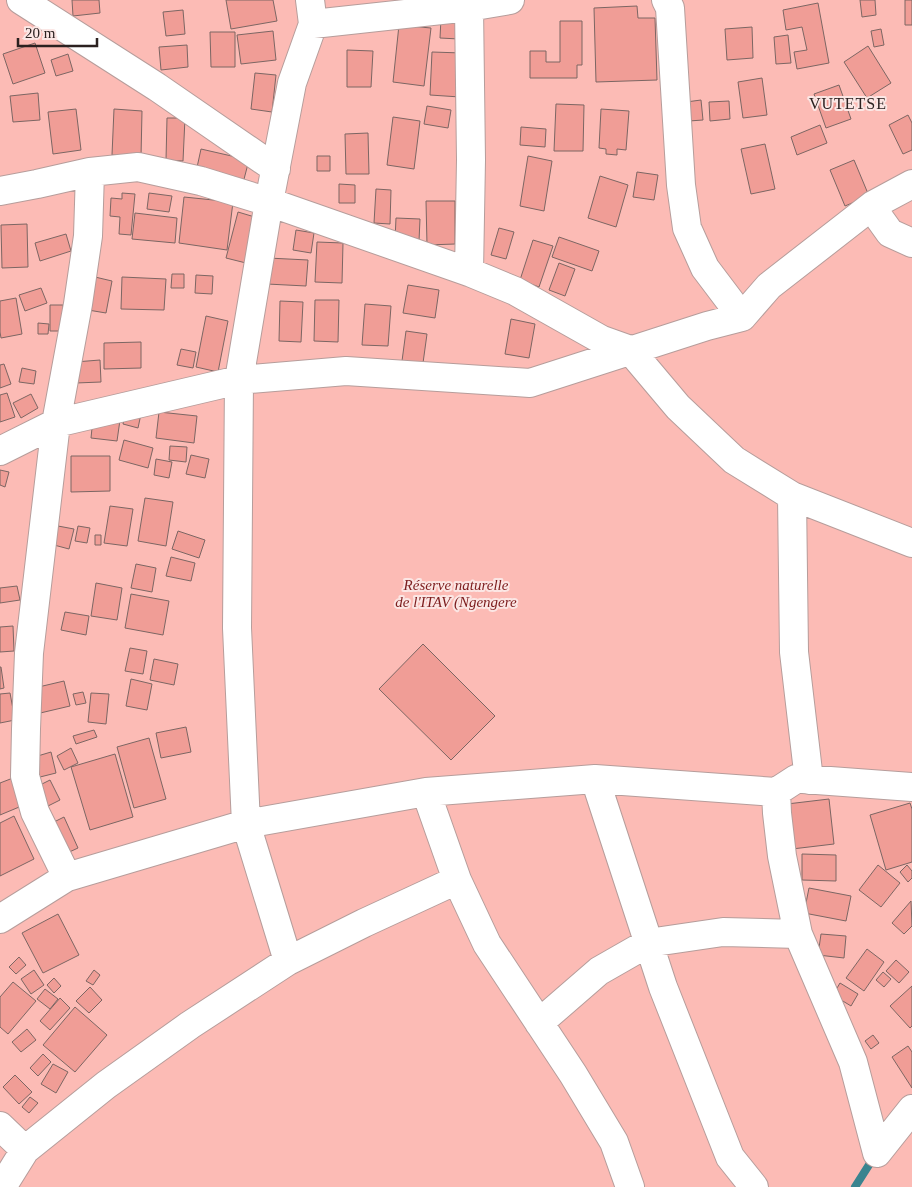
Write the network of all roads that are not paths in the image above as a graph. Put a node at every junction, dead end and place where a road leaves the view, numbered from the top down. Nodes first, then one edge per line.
1 (21, 0) edge
2 (510, 0) edge
3 (666, 0) edge
4 (469, 7) junction
5 (311, 12) edge
6 (276, 168) junction
7 (90, 172) junction
8 (912, 184) edge
9 (0, 191) edge
10 (269, 202) junction
11 (873, 205) junction
12 (912, 243) edge
13 (469, 272) junction
14 (742, 317) junction
15 (630, 350) junction
16 (239, 380) junction
17 (56, 423) junction
18 (0, 451) edge
19 (792, 496) junction
20 (912, 543) edge
21 (595, 779) junction
22 (809, 780) junction
23 (912, 787) edge
24 (426, 792) junction
25 (776, 792) junction
26 (246, 824) junction
27 (67, 877) junction
28 (457, 880) junction
29 (0, 919) edge
30 (798, 934) junction
31 (648, 943) junction
32 (288, 961) junction
33 (539, 1023) junction
34 (912, 1109) edge
35 (0, 1126) edge
36 (25, 1150) junction
37 (2, 1187) edge
38 (630, 1187) edge
39 (754, 1187) edge

1 - 6 street
2 - 4 street
3 - 14 street
4 - 5 street
4 - 13 street
5 - 6 street
6 - 10 street
7 - 9 street
7 - 10 street
7 - 17 street
8 - 11 street
10 - 13 street
10 - 16 street
11 - 12 street
11 - 14 street
13 - 15 street
14 - 15 street
15 - 16 street
15 - 19 street
16 - 17 street
16 - 26 street
17 - 18 street
17 - 27 street
19 - 20 street
19 - 22 street
21 - 24 street
21 - 25 street
21 - 31 street
22 - 23 street
22 - 25 street
24 - 26 street
24 - 28 street
25 - 30 street
26 - 27 street
26 - 32 street
27 - 29 street
28 - 32 street
28 - 33 street
30 - 31 street
30 - 34 street
31 - 33 street
31 - 39 street
32 - 36 street
33 - 38 street
35 - 36 street
36 - 37 street

